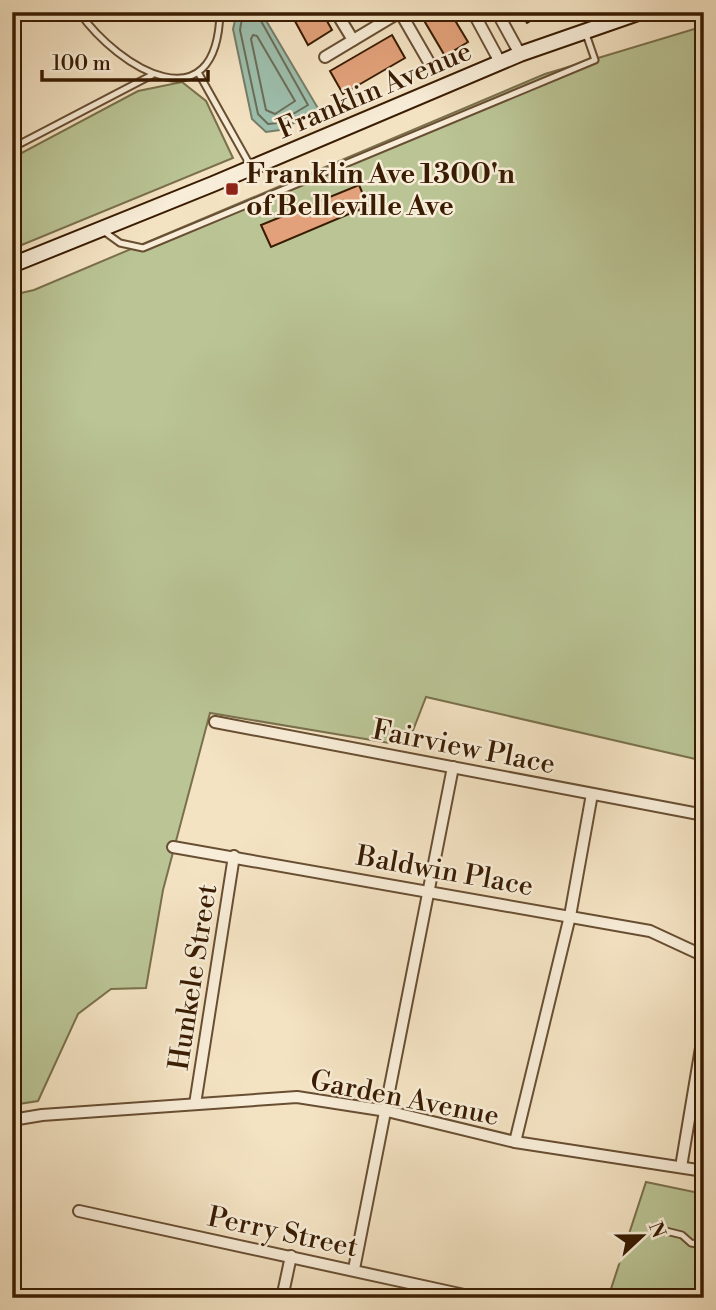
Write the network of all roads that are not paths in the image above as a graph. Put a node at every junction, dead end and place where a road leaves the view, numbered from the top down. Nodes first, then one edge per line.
1 (79, 12) edge
2 (220, 12) edge
3 (336, 12) edge
4 (400, 12) edge
5 (473, 12) edge
6 (498, 12) edge
7 (641, 12) edge
8 (584, 30) junction
9 (353, 40) junction
10 (520, 54) junction
11 (325, 57) dead end
12 (500, 62) junction
13 (430, 64) dead end
14 (199, 74) junction
15 (152, 75) junction
16 (12, 148) edge
17 (251, 168) junction
18 (102, 230) junction
19 (12, 265) edge
20 (215, 722) dead end
21 (453, 767) junction
22 (592, 794) junction
23 (704, 815) edge
24 (173, 847) dead end
25 (234, 856) junction
26 (430, 890) junction
27 (570, 916) junction
28 (704, 956) edge
29 (704, 1030) edge
30 (195, 1104) junction
31 (387, 1111) junction
32 (12, 1121) edge
33 (516, 1142) junction
34 (681, 1167) junction
35 (704, 1171) edge
36 (79, 1211) dead end
37 (654, 1228) dead end
38 (704, 1245) edge
39 (290, 1256) junction
40 (354, 1269) junction
41 (282, 1298) edge
42 (478, 1298) edge

1 - 15 lane
2 - 14 lane
3 - 9 street
4 - 9 street
4 - 13 street
5 - 12 street
6 - 10 street
7 - 8 main road, Franklin Avenue
8 - 10 main road, Franklin Avenue
8 - 18 lane
9 - 11 street
10 - 12 main road, Franklin Avenue
12 - 17 main road, Franklin Avenue
14 - 15 lane
14 - 17 lane
15 - 16 lane
17 - 18 main road, Franklin Avenue
18 - 19 main road, Franklin Avenue
20 - 21 street, Fairview Place
21 - 22 street, Fairview Place
21 - 26 street
22 - 23 street, Fairview Place
22 - 27 street
24 - 25 street, Baldwin Place
25 - 26 street, Baldwin Place
25 - 30 street, Hunkele Street
26 - 27 street, Baldwin Place
26 - 31 street
27 - 28 street, Baldwin Place
27 - 33 street
29 - 34 street
30 - 31 street, Garden Avenue
30 - 32 street, Garden Avenue
31 - 33 street, Garden Avenue
31 - 40 street
33 - 34 street, Garden Avenue
34 - 35 street, Garden Avenue
36 - 39 street, Perry Street
37 - 38 lane
39 - 40 street, Perry Street
39 - 41 street
40 - 42 street, Perry Street

